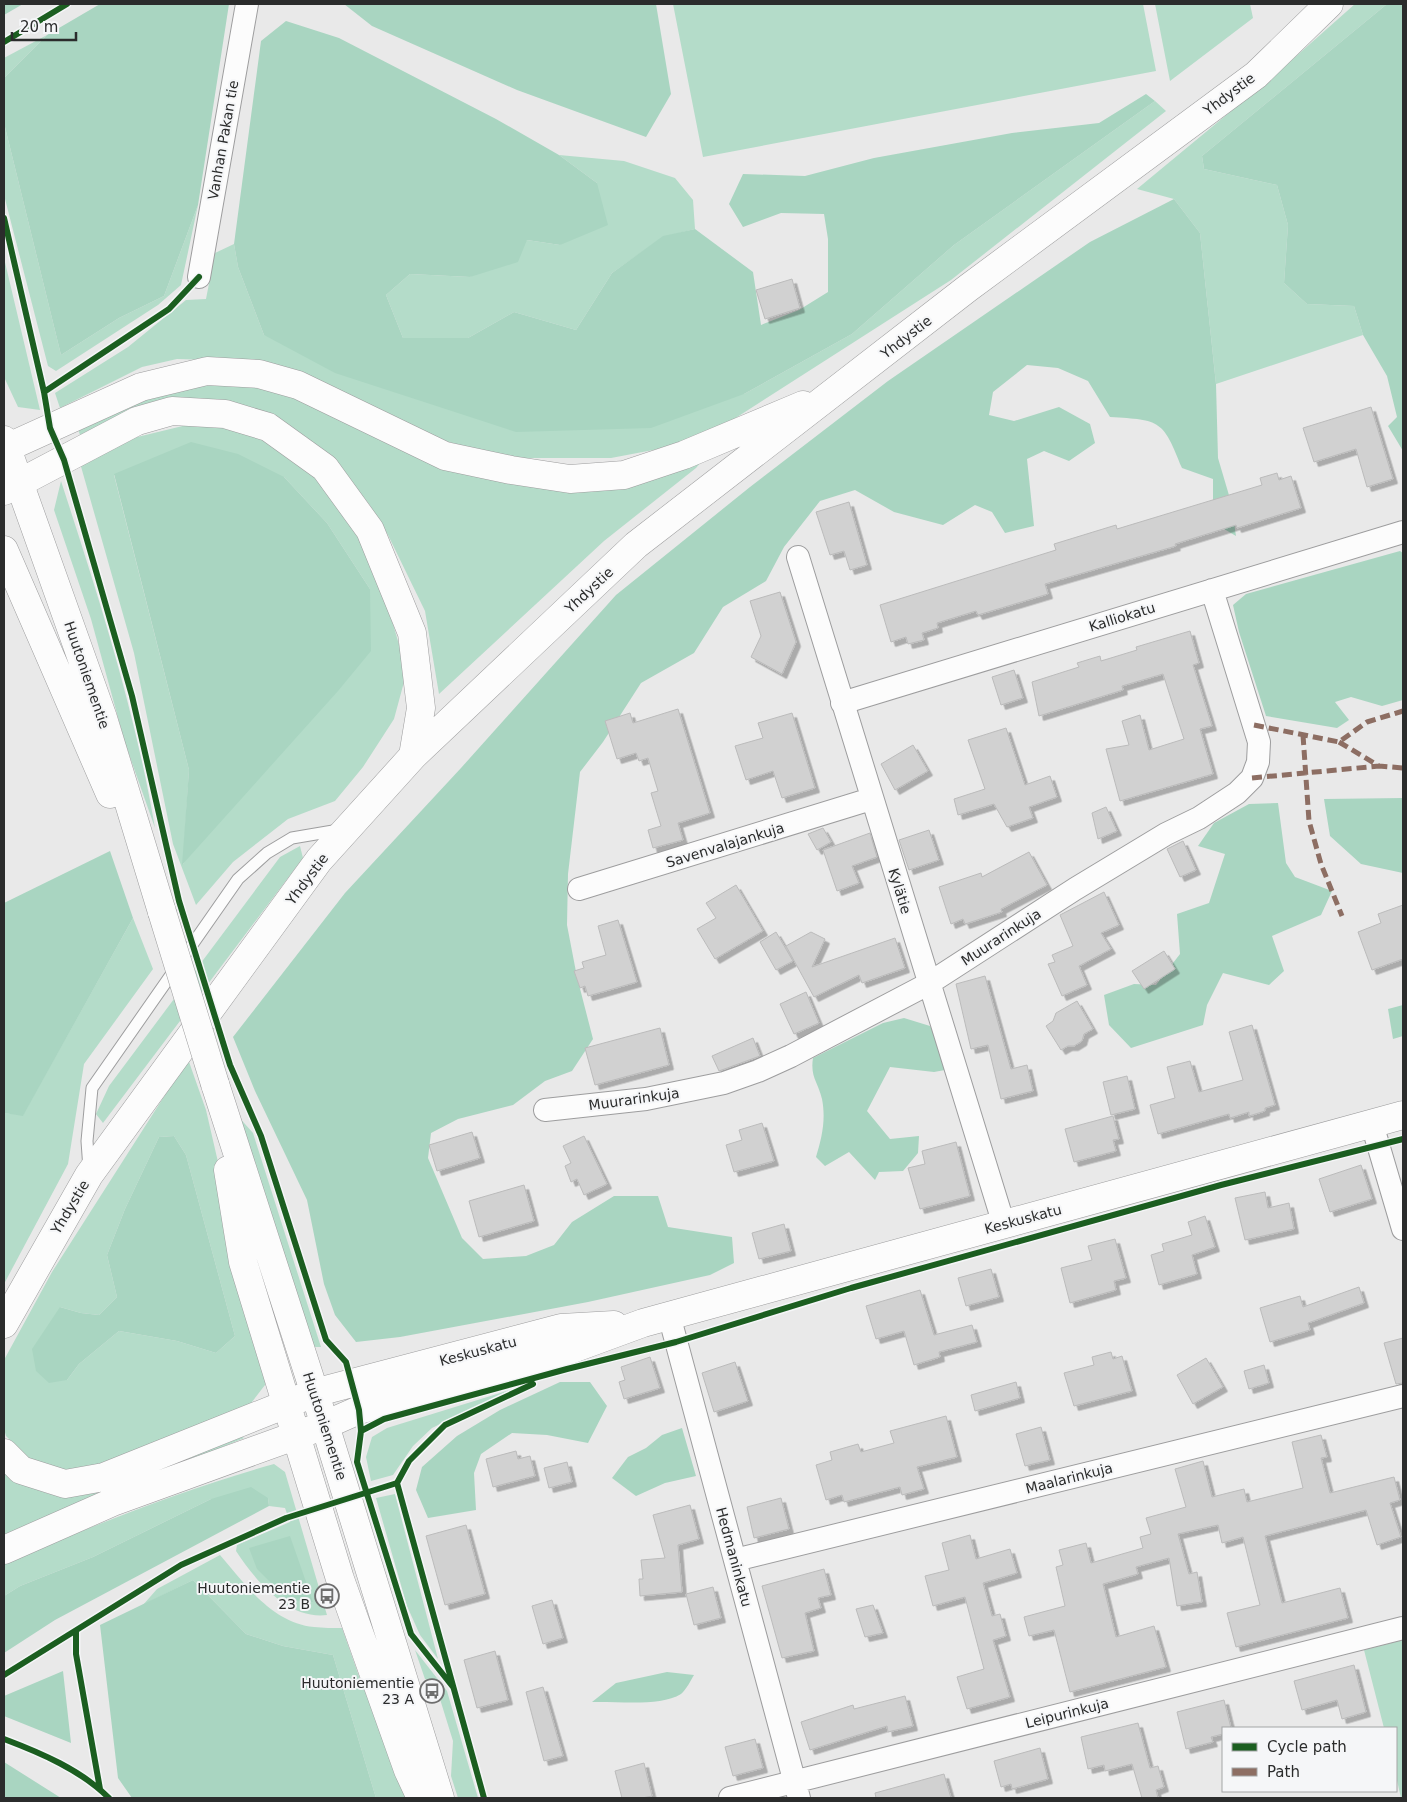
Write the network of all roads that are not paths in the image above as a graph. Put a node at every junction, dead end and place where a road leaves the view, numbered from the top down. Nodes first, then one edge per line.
1 (247, 4) edge
2 (1329, 4) edge
3 (199, 277) dead end
4 (839, 390) junction
5 (5, 446) edge
6 (12, 487) edge
7 (1403, 532) edge
8 (4, 550) edge
9 (798, 557) dead end
10 (1212, 590) junction
11 (842, 703) junction
12 (413, 756) junction
13 (871, 799) junction
14 (348, 829) junction
15 (579, 889) dead end
16 (162, 912) junction
17 (928, 984) junction
18 (215, 1084) junction
19 (545, 1110) dead end
20 (1403, 1115) edge
21 (1372, 1124) junction
22 (89, 1175) junction
23 (1004, 1225) junction
24 (1403, 1229) edge
25 (669, 1316) junction
26 (643, 1323) junction
27 (4, 1324) edge
28 (314, 1393) junction
29 (1403, 1396) edge
30 (286, 1403) junction
31 (325, 1425) junction
32 (295, 1435) junction
33 (4, 1453) edge
34 (4, 1550) edge
35 (735, 1560) junction
36 (1403, 1628) edge
37 (797, 1790) edge
38 (421, 1798) edge
39 (440, 1798) edge
40 (730, 1798) edge

1 - 3 street, Vanhan Pakan tie
2 - 4 main road, Yhdystie
4 - 5 main road
4 - 12 main road, Yhdystie
5 - 6 main road, Huutoniementie
6 - 12 main road
6 - 16 main road, Huutoniementie
7 - 10 street, Kalliokatu
8 - 16 main road, Huutoniementie
9 - 11 street, Kylätie
10 - 11 street, Kalliokatu
10 - 17 street, Muurarinkuja
11 - 13 street, Kylätie
12 - 14 main road, Yhdystie
13 - 15 street, Savenvalajankuja
13 - 17 street, Kylätie
14 - 22 main road, Yhdystie
14 - 22 lane
16 - 18 main road, Huutoniementie, bridge
17 - 19 street, Muurarinkuja
17 - 23 street, Kylätie
18 - 28 main road, Huutoniementie
18 - 30 main road, Huutoniementie
20 - 21 main road, Keskuskatu
21 - 23 main road, Keskuskatu
21 - 24 street
22 - 27 main road, Yhdystie
23 - 25 main road, Keskuskatu
25 - 26 main road, Keskuskatu
25 - 35 street, Hedmaninkatu
26 - 28 main road, Keskuskatu
26 - 31 main road, Keskuskatu
28 - 30 main road, Keskuskatu
28 - 31 main road, Huutoniementie
29 - 35 street, Maalarinkuja
30 - 32 main road, Huutoniementie
30 - 33 main road, Keskuskatu
31 - 32 main road, Keskuskatu
31 - 39 main road, Huutoniementie
32 - 34 main road, Keskuskatu
32 - 38 main road, Huutoniementie
35 - 37 street, Hedmaninkatu
36 - 37 street, Leipurinkuja
37 - 40 street, Leipurinkuja

